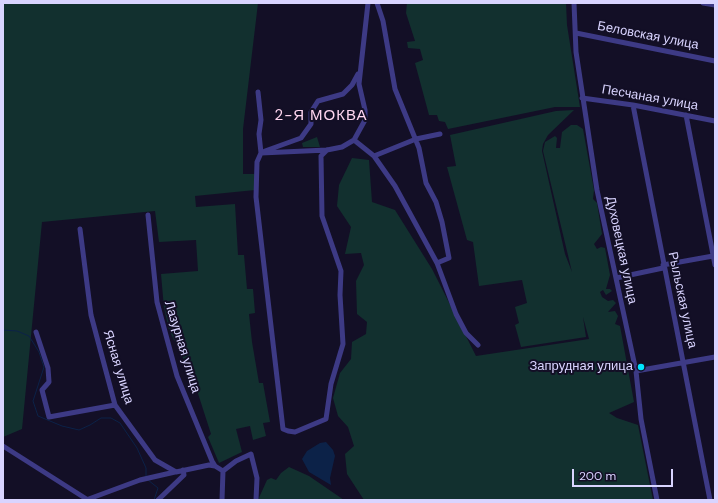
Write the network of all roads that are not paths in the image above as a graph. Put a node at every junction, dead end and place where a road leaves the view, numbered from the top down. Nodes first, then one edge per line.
1 (368, 3) edge
2 (377, 3) edge
3 (574, 3) edge
4 (703, 3) edge
5 (715, 5) edge
6 (576, 33) junction
7 (715, 61) edge
8 (360, 71) junction
9 (258, 92) dead end
10 (582, 98) junction
11 (633, 105) junction
12 (686, 116) junction
13 (715, 121) edge
14 (440, 134) dead end
15 (416, 139) junction
16 (354, 140) junction
17 (327, 150) junction
18 (261, 153) junction
19 (374, 156) junction
20 (148, 215) dead end
21 (80, 229) dead end
22 (714, 261) edge
23 (438, 263) junction
24 (663, 266) junction
25 (616, 278) junction
26 (36, 332) dead end
27 (478, 345) dead end
28 (715, 357) edge
29 (684, 363) junction
30 (636, 371) junction
31 (115, 405) junction
32 (3, 446) edge
33 (215, 466) junction
34 (183, 470) junction
35 (223, 471) junction
36 (175, 472) junction
37 (87, 500) edge
38 (158, 500) edge
39 (222, 500) edge
40 (256, 500) edge
41 (657, 500) edge
42 (710, 500) edge

1 - 8 street
2 - 15 street
3 - 6 street, Духовецкая улица
4 - 5 street
6 - 7 street, Беловская улица
6 - 10 street, Духовецкая улица
8 - 16 street
8 - 18 street
9 - 18 street
10 - 11 street, Песчаная улица
10 - 25 street, Духовецкая улица
11 - 12 street, Песчаная улица
11 - 24 street, Рыльская улица
12 - 13 street, Песчаная улица
12 - 22 street
14 - 15 street
15 - 19 street
15 - 23 street
16 - 17 street
16 - 19 street
17 - 18 street
17 - 18 street
19 - 23 street
20 - 33 street, Лазурная улица
21 - 31 street, Ясная улица
22 - 24 street
23 - 27 street
24 - 25 street
24 - 29 street, Рыльская улица
25 - 30 street, Духовецкая улица
26 - 31 street
28 - 29 street
29 - 30 street
29 - 42 street, Рыльская улица
30 - 41 street, Духовецкая улица
31 - 36 street, Ясная улица
32 - 37 street
33 - 34 street
33 - 35 street
34 - 36 street
34 - 38 street
35 - 39 street
35 - 40 street
36 - 37 street

